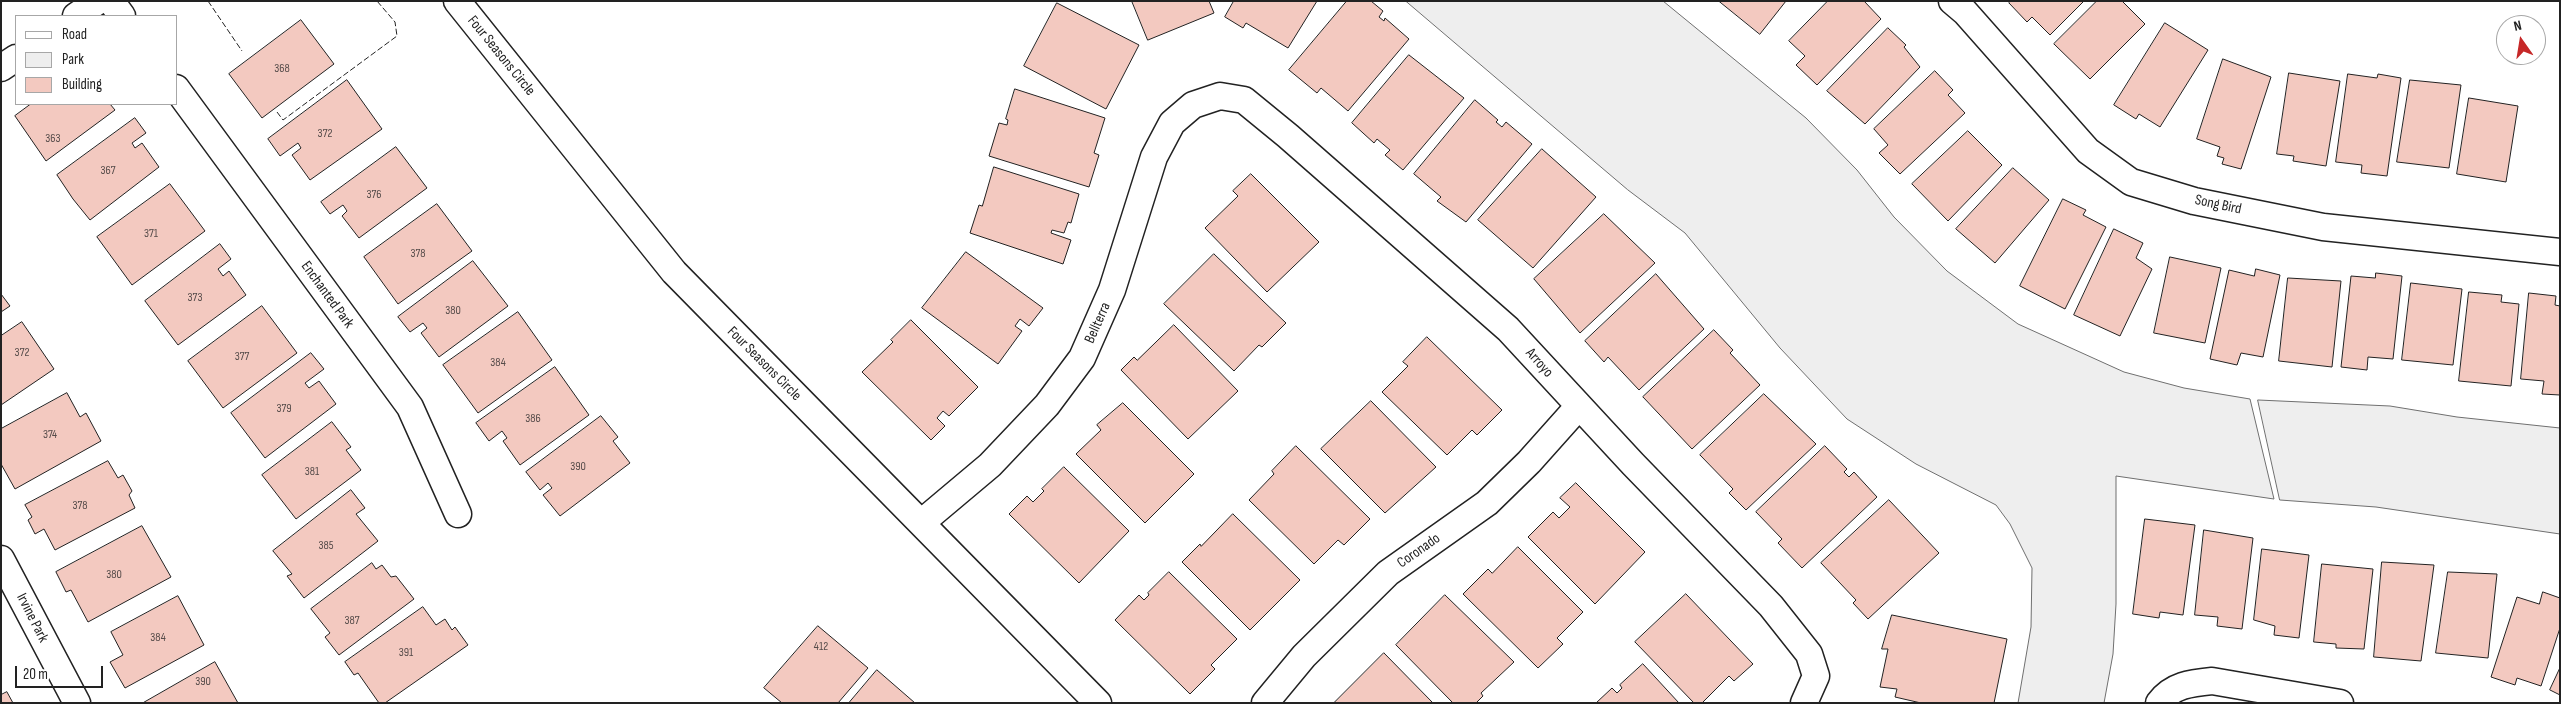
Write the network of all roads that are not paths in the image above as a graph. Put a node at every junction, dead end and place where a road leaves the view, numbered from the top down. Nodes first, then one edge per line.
1 (98, 1) edge
2 (111, 1) edge
3 (457, 1) edge
4 (1952, 1) edge
5 (77, 15) edge
6 (121, 15) edge
7 (15, 59) edge
8 (1, 68) edge
9 (178, 91) edge
10 (1220, 96) joint
11 (2560, 252) edge
12 (1579, 406) junction
13 (458, 514) dead end
14 (921, 523) junction
15 (1, 559) edge
16 (2163, 697) edge
17 (77, 703) edge
18 (1098, 703) edge
19 (1265, 703) edge
20 (1804, 703) edge
21 (2340, 703) edge

1 - 5 street
2 - 6 street
3 - 14 street, Four Seasons Circle
4 - 11 street, Song Bird
7 - 8 street
9 - 13 street, Enchanted Park
10 - 12 street, Arroyo
10 - 14 street, Bellterra
12 - 19 street, Coronado
12 - 20 street, Arroyo
14 - 18 street, Four Seasons Circle
15 - 17 street, Irvine Park
16 - 21 street

